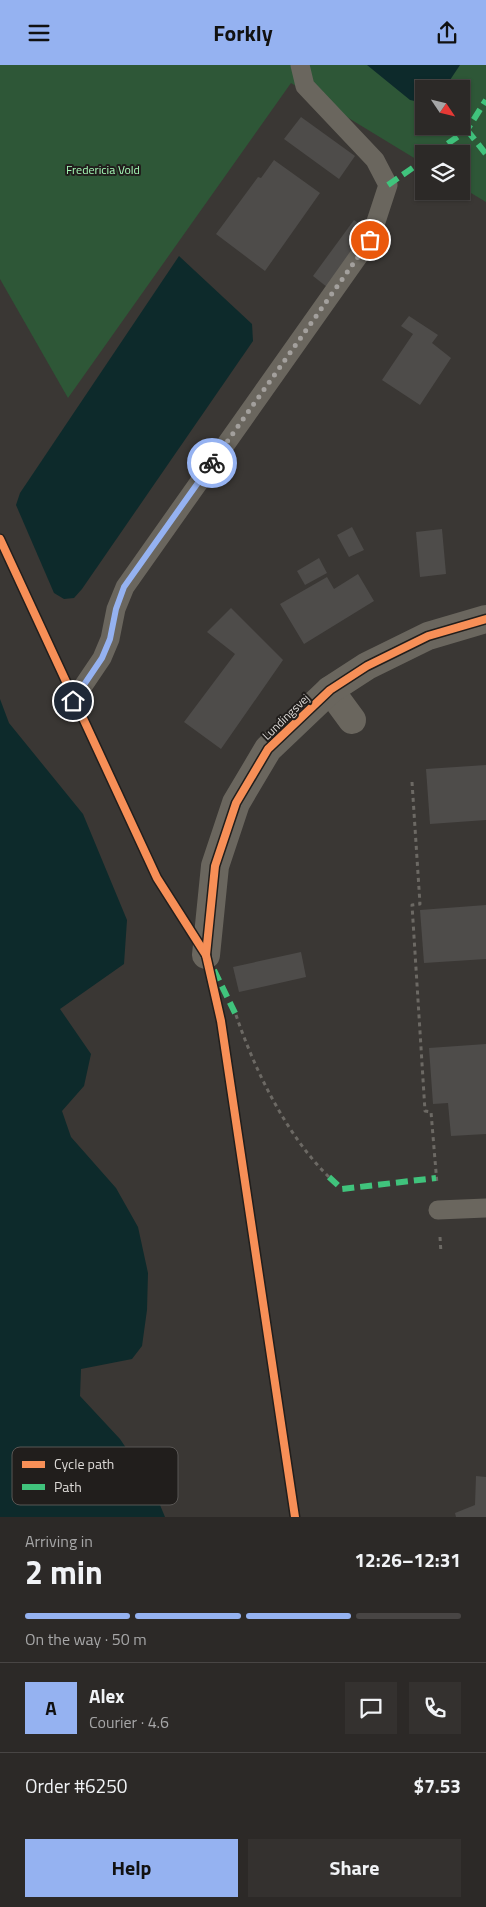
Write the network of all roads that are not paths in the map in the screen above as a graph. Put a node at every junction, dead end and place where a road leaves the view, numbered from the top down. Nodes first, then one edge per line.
1 (300, 65) edge
2 (486, 619) edge
3 (330, 690) junction
4 (73, 701) dead end
5 (352, 720) dead end
6 (206, 955) dead end
7 (486, 1208) edge
8 (438, 1210) road end

1 - 4 lane
2 - 3 street, Lundingsvej
3 - 5 street
3 - 6 street, Lundingsvej
7 - 8 lane

